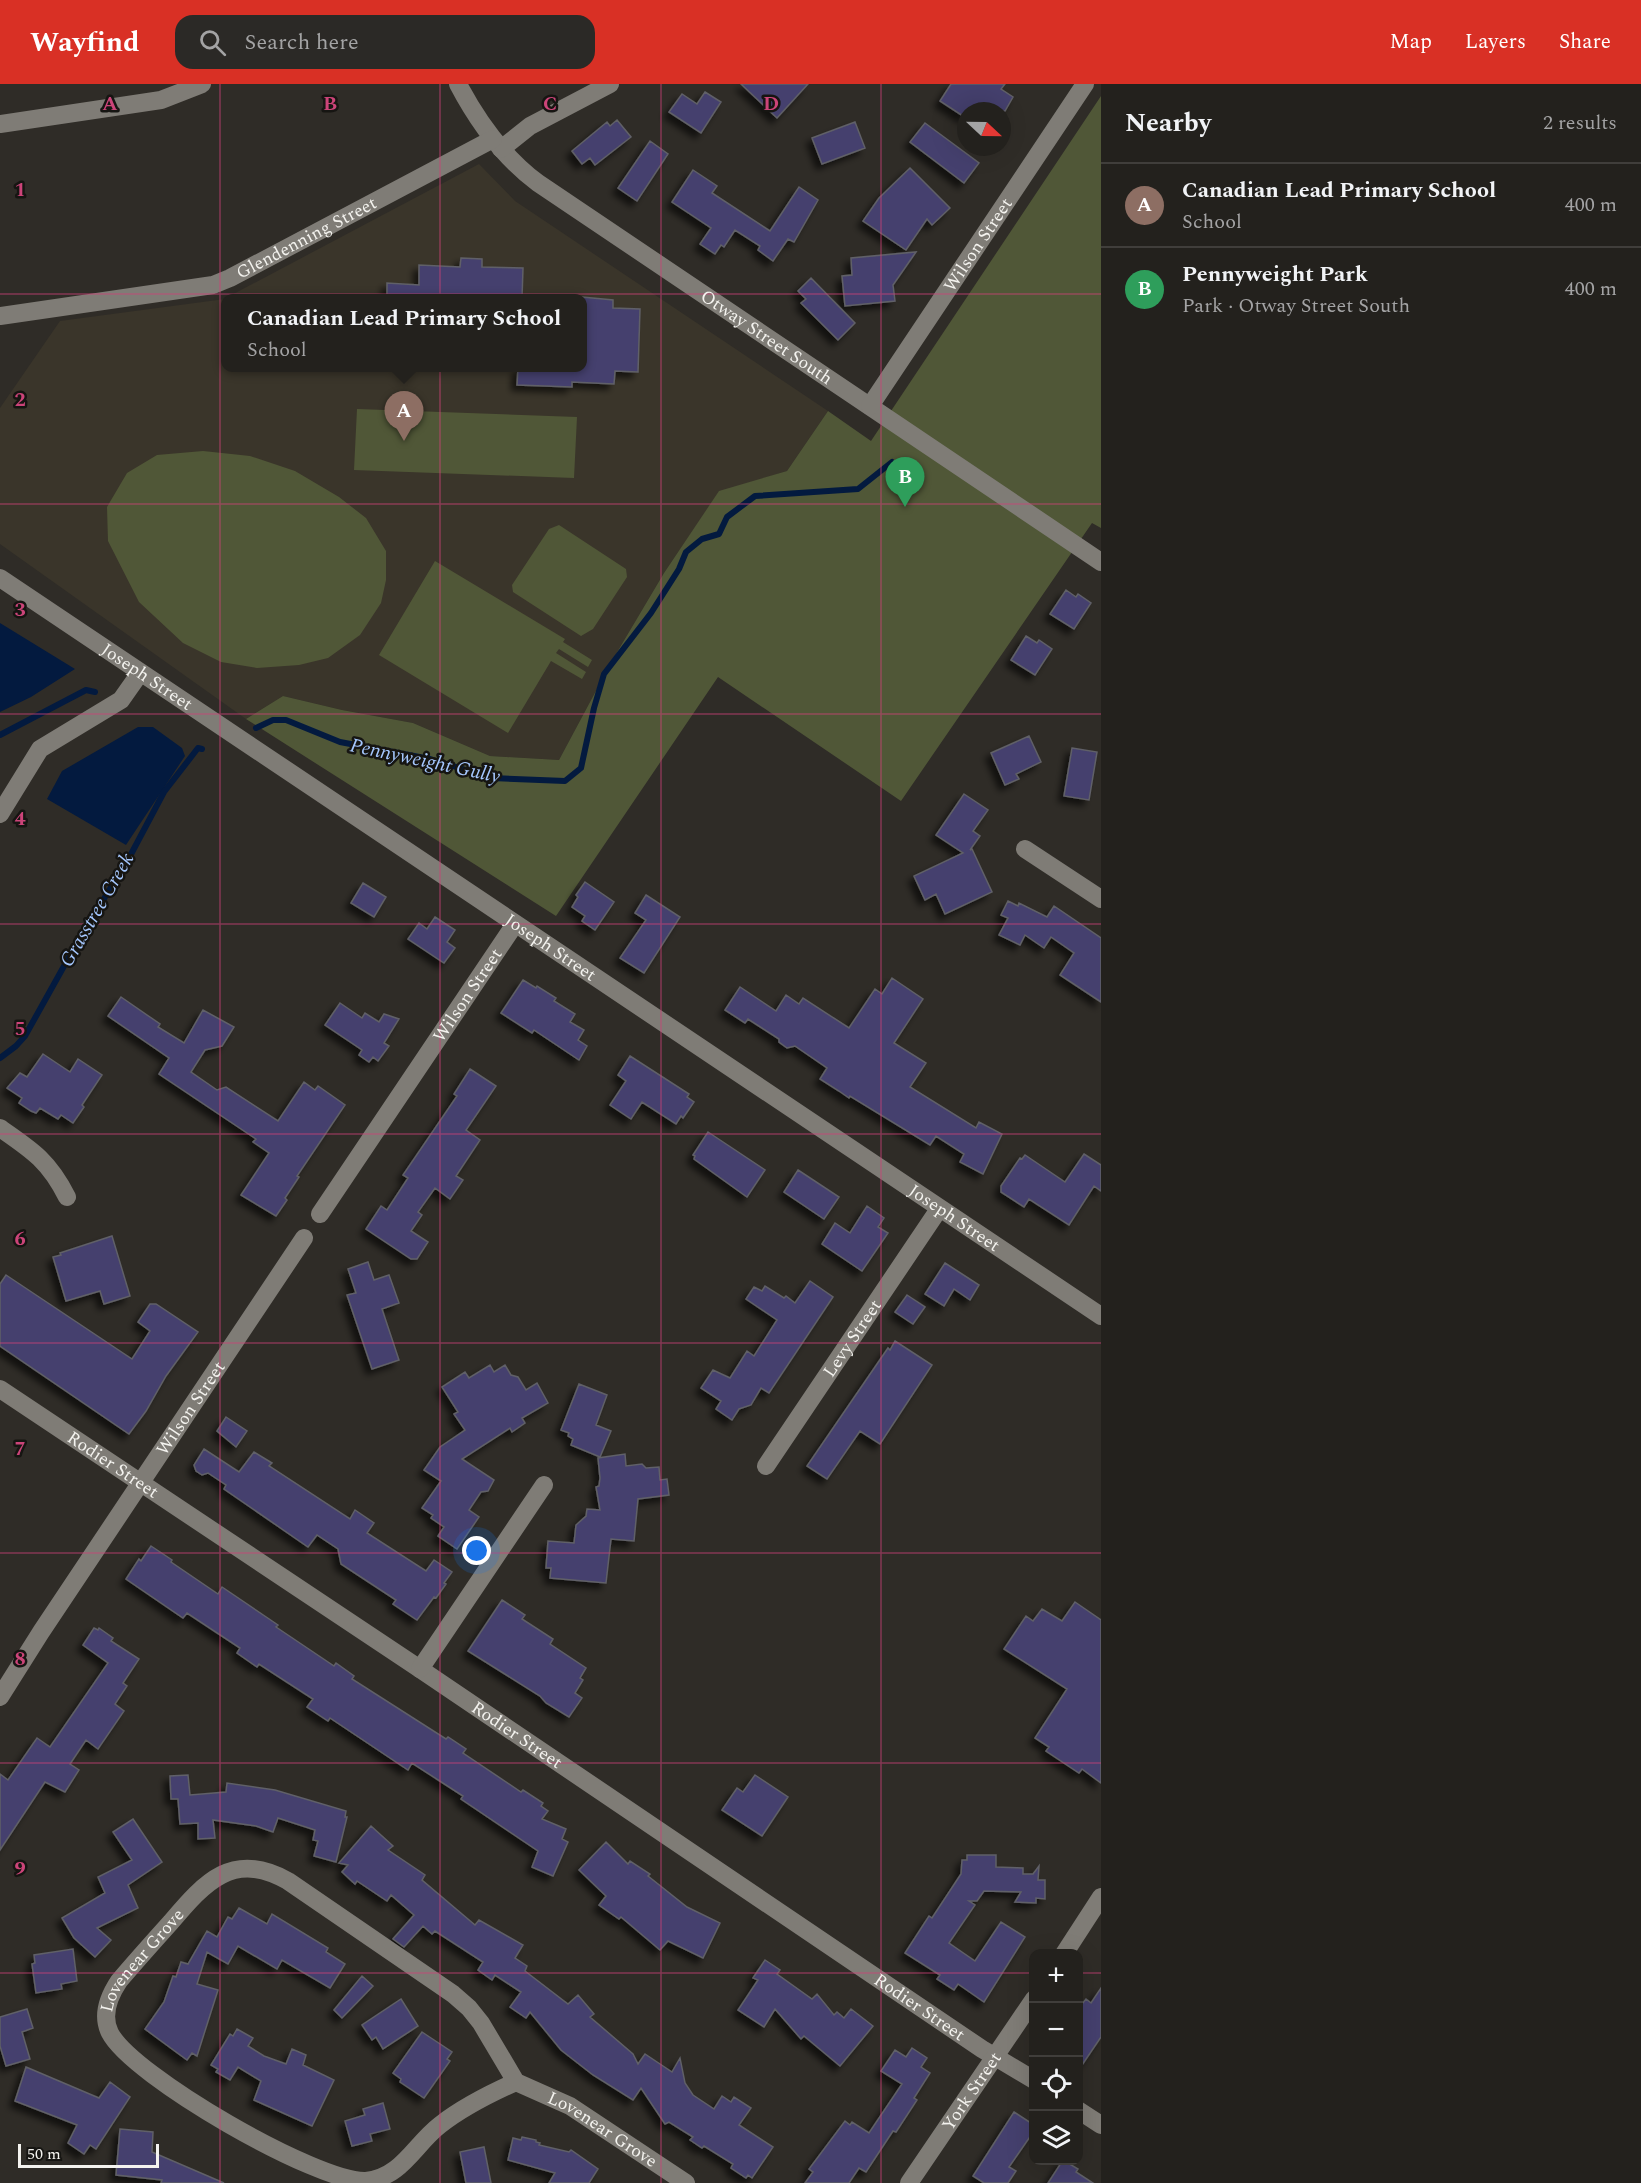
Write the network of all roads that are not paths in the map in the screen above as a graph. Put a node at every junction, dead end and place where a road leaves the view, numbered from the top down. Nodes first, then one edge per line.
1 (202, 84) edge
2 (458, 84) edge
3 (610, 84) edge
4 (1085, 84) edge
5 (0, 124) edge
6 (497, 144) junction
7 (0, 316) edge
8 (870, 406) junction
9 (1101, 562) edge
10 (0, 578) edge
11 (140, 673) junction
12 (0, 814) edge
13 (1025, 849) dead end
14 (1101, 900) edge
15 (515, 924) junction
16 (0, 1128) edge
17 (67, 1197) dead end
18 (939, 1209) junction
19 (320, 1214) dead end
20 (304, 1238) dead end
21 (1101, 1316) edge
22 (0, 1389) edge
23 (766, 1466) dead end
24 (141, 1484) junction
25 (544, 1485) dead end
26 (420, 1669) junction
27 (0, 1697) edge
28 (1101, 1897) edge
29 (1067, 1949) edge
30 (1031, 2003) edge
31 (995, 2056) junction
32 (1029, 2077) edge
33 (516, 2082) junction
34 (1079, 2111) edge
35 (1101, 2126) edge
36 (686, 2183) edge
37 (909, 2183) edge

1 - 5 street
2 - 6 street, Otway Street South
3 - 6 street, Glendenning Street
4 - 8 street, Wilson Street
6 - 7 street, Glendenning Street
6 - 8 street, Otway Street South
8 - 9 street, Otway Street South
10 - 11 street, Joseph Street
11 - 12 street
11 - 15 street, Joseph Street
13 - 14 street
15 - 18 street, Joseph Street
15 - 19 street, Wilson Street
16 - 17 street
18 - 21 street, Joseph Street
18 - 23 street, Levy Street
20 - 24 street, Wilson Street
22 - 24 street, Rodier Street
24 - 26 street, Rodier Street
24 - 27 street, Wilson Street
25 - 26 street
26 - 31 street, Rodier Street
28 - 29 street
30 - 31 street, York Street
31 - 32 street, Rodier Street
31 - 37 street, York Street
33 - 33 street, Lovenear Grove
33 - 36 street, Lovenear Grove
34 - 35 street

